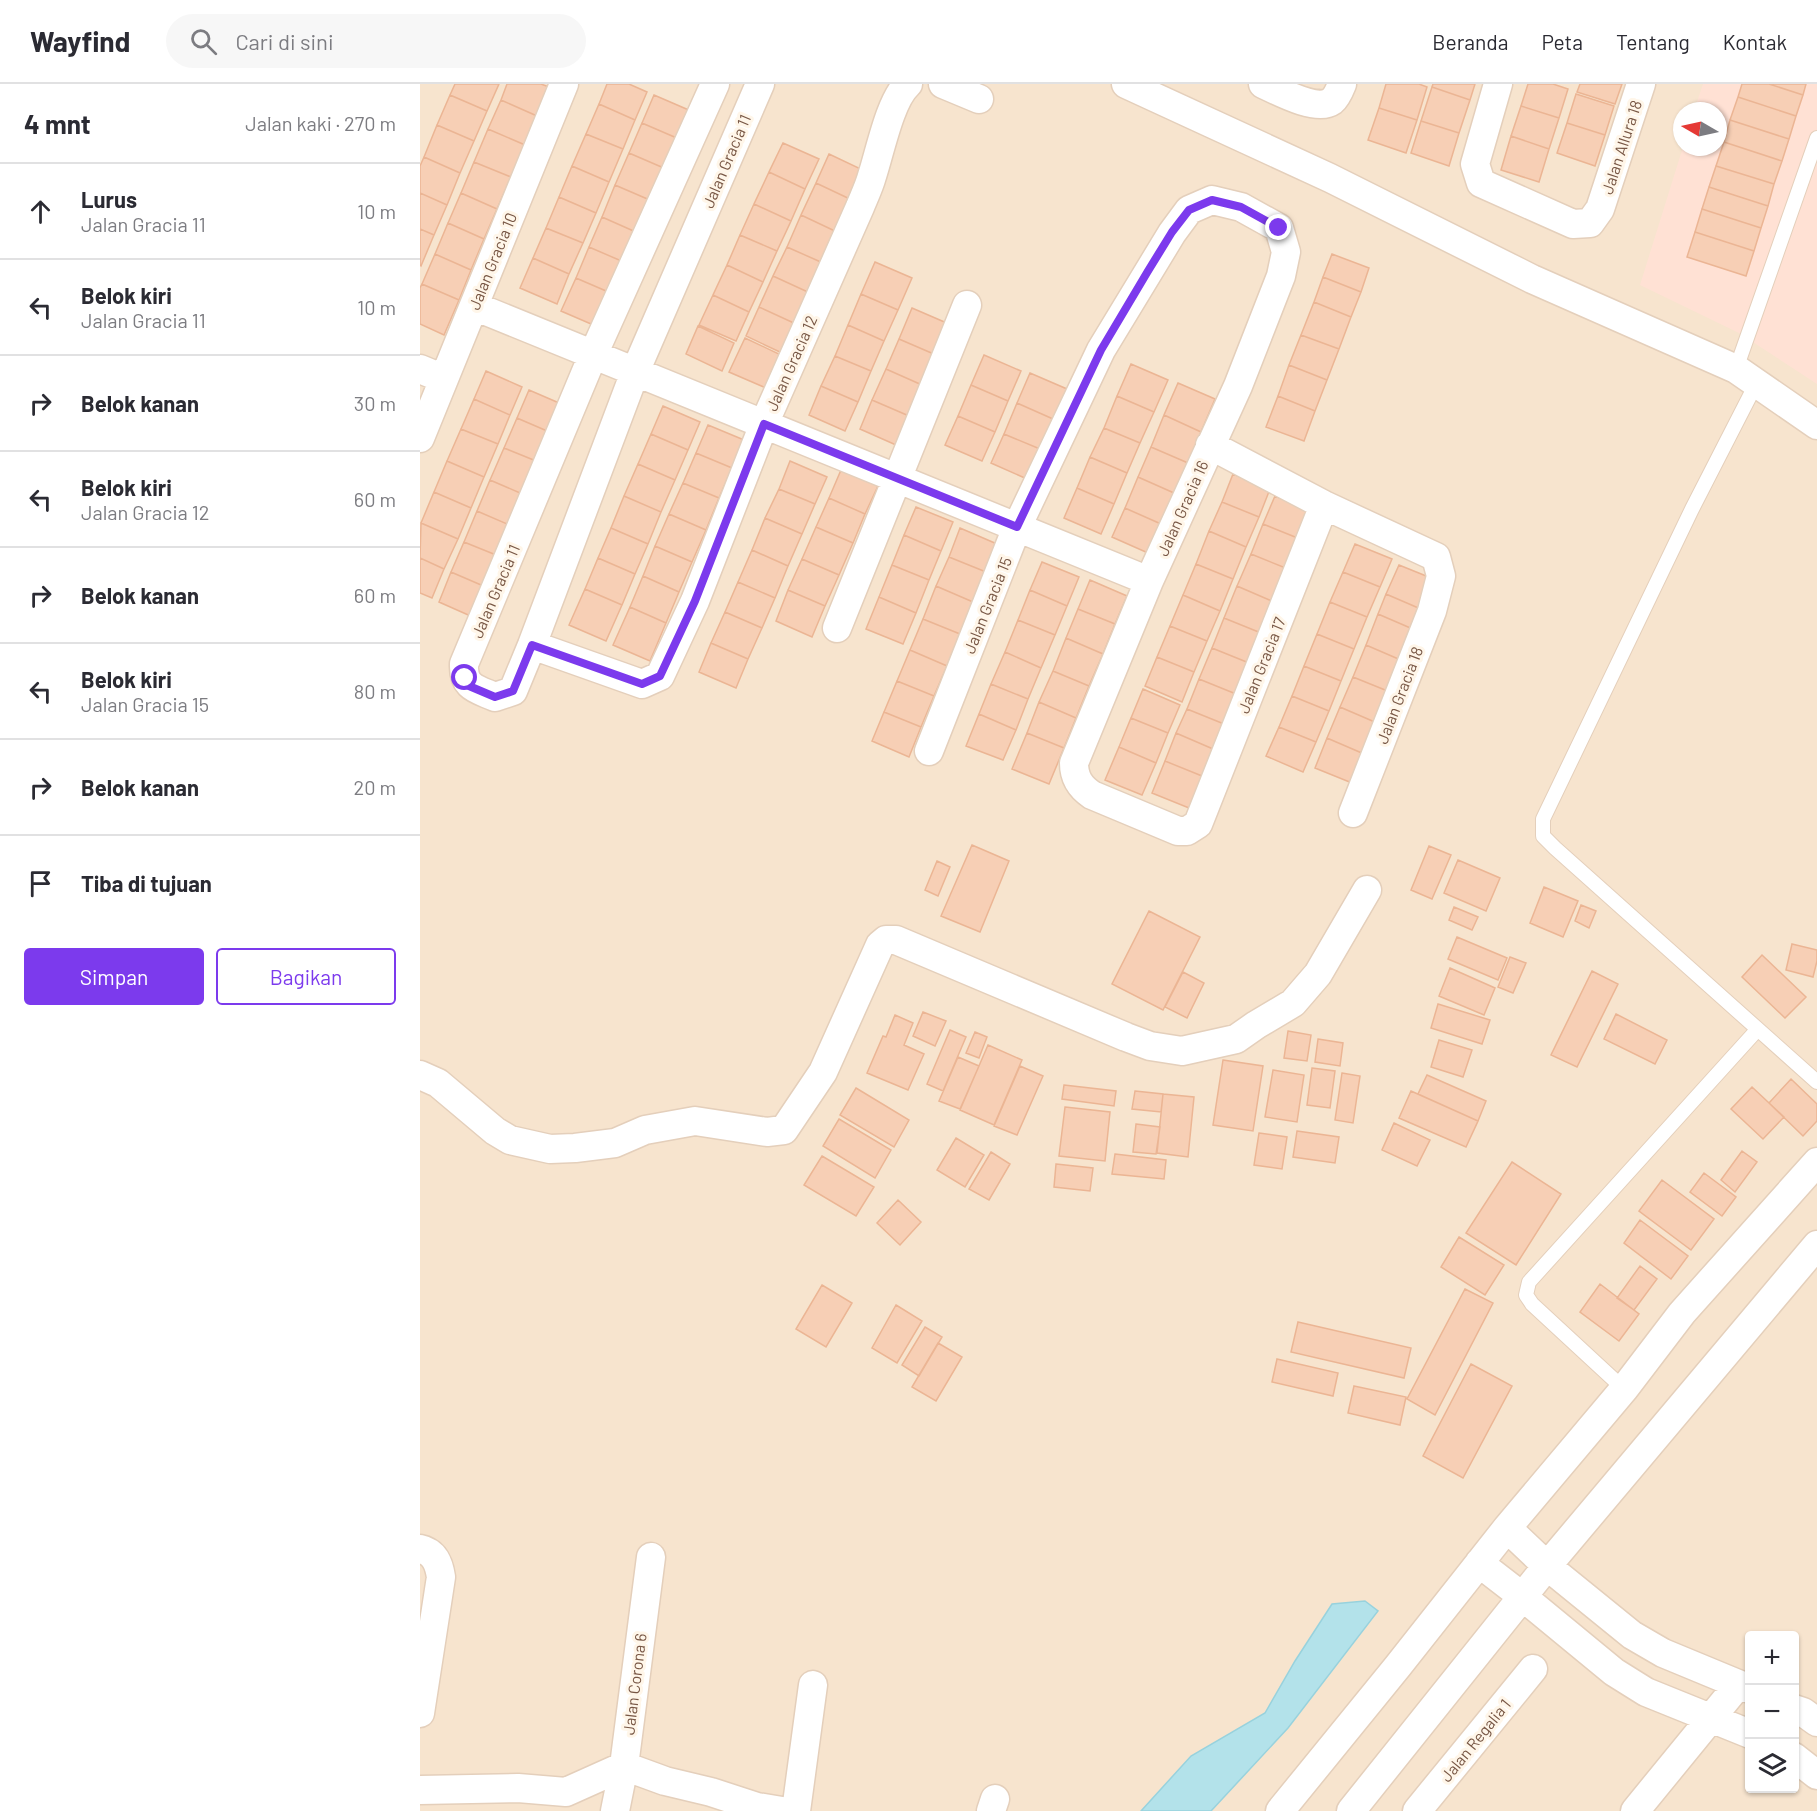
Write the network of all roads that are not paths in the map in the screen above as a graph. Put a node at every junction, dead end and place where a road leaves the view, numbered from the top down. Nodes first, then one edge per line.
1 (564, 84) edge
2 (715, 84) edge
3 (760, 84) edge
4 (908, 84) edge
5 (943, 84) edge
6 (1126, 84) edge
7 (1263, 84) edge
8 (1498, 84) edge
9 (1641, 84) edge
10 (1339, 91) edge
11 (979, 99) dead end
12 (1817, 138) edge
13 (1286, 252) joint
14 (968, 305) dead end
15 (474, 306) junction
16 (593, 355) junction
17 (635, 372) junction
18 (432, 374) edge
19 (1746, 377) junction
20 (764, 424) junction
21 (1817, 425) edge
22 (420, 438) edge
23 (1210, 446) junction
24 (897, 479) junction
25 (1324, 505) junction
26 (1017, 527) junction
27 (1149, 581) junction
28 (837, 628) dead end
29 (532, 645) junction
30 (929, 751) dead end
31 (1074, 763) joint
32 (1353, 813) dead end
33 (1367, 890) dead end
34 (1757, 1030) junction
35 (420, 1075) edge
36 (1817, 1082) edge
37 (1817, 1162) edge
38 (1817, 1245) edge
39 (1624, 1389) junction
40 (1507, 1528) junction
41 (420, 1549) edge
42 (651, 1557) dead end
43 (1479, 1563) junction
44 (1547, 1566) junction
45 (1523, 1597) junction
46 (1533, 1669) dead end
47 (813, 1685) dead end
48 (1744, 1687) edge
49 (1799, 1711) edge
50 (420, 1713) edge
51 (1710, 1719) junction
52 (1817, 1722) edge
53 (1745, 1732) edge
54 (1799, 1761) edge
55 (624, 1766) junction
56 (1817, 1775) edge
57 (420, 1790) edge
58 (615, 1811) edge
59 (782, 1811) edge
60 (796, 1811) edge
61 (1280, 1811) edge
62 (1351, 1811) edge
63 (1417, 1811) edge
64 (1635, 1811) edge

1 - 15 street, Jalan Gracia 10
2 - 16 street, Jalan Gracia 11
3 - 17 street, Jalan Gracia 11
4 - 20 street, Jalan Gracia 12
5 - 11 street
6 - 19 street
7 - 10 street
8 - 9 street, Jalan Allura 18
12 - 19 lane
13 - 23 street, Jalan Gracia 16
13 - 26 street, Jalan Gracia 15
14 - 24 street
15 - 16 street
15 - 18 street, Jalan Gracia 10
16 - 17 street
16 - 29 street, Jalan Gracia 11
17 - 20 street
17 - 29 street, Jalan Gracia 11
18 - 22 street, Jalan Gracia 10
19 - 21 street
19 - 34 lane
20 - 24 street
20 - 29 street, Jalan Gracia 12
23 - 25 street
23 - 27 street, Jalan Gracia 16
24 - 26 street
24 - 28 street
25 - 31 street, Jalan Gracia 17
25 - 32 street, Jalan Gracia 18
26 - 27 street
26 - 30 street, Jalan Gracia 15
27 - 31 street, Jalan Gracia 16
33 - 35 street
34 - 36 lane
34 - 39 lane
37 - 39 street
38 - 44 street
39 - 40 street
40 - 43 street
40 - 44 street
41 - 50 street
42 - 55 street, Jalan Corona 6
43 - 45 street
43 - 61 street
44 - 45 street
44 - 48 street
45 - 51 street
45 - 62 street
46 - 63 street, Jalan Regalia 1
47 - 60 street
48 - 51 street
49 - 52 street
51 - 53 street
51 - 64 street
54 - 56 street
55 - 57 street
55 - 58 street, Jalan Corona 6
55 - 59 street

